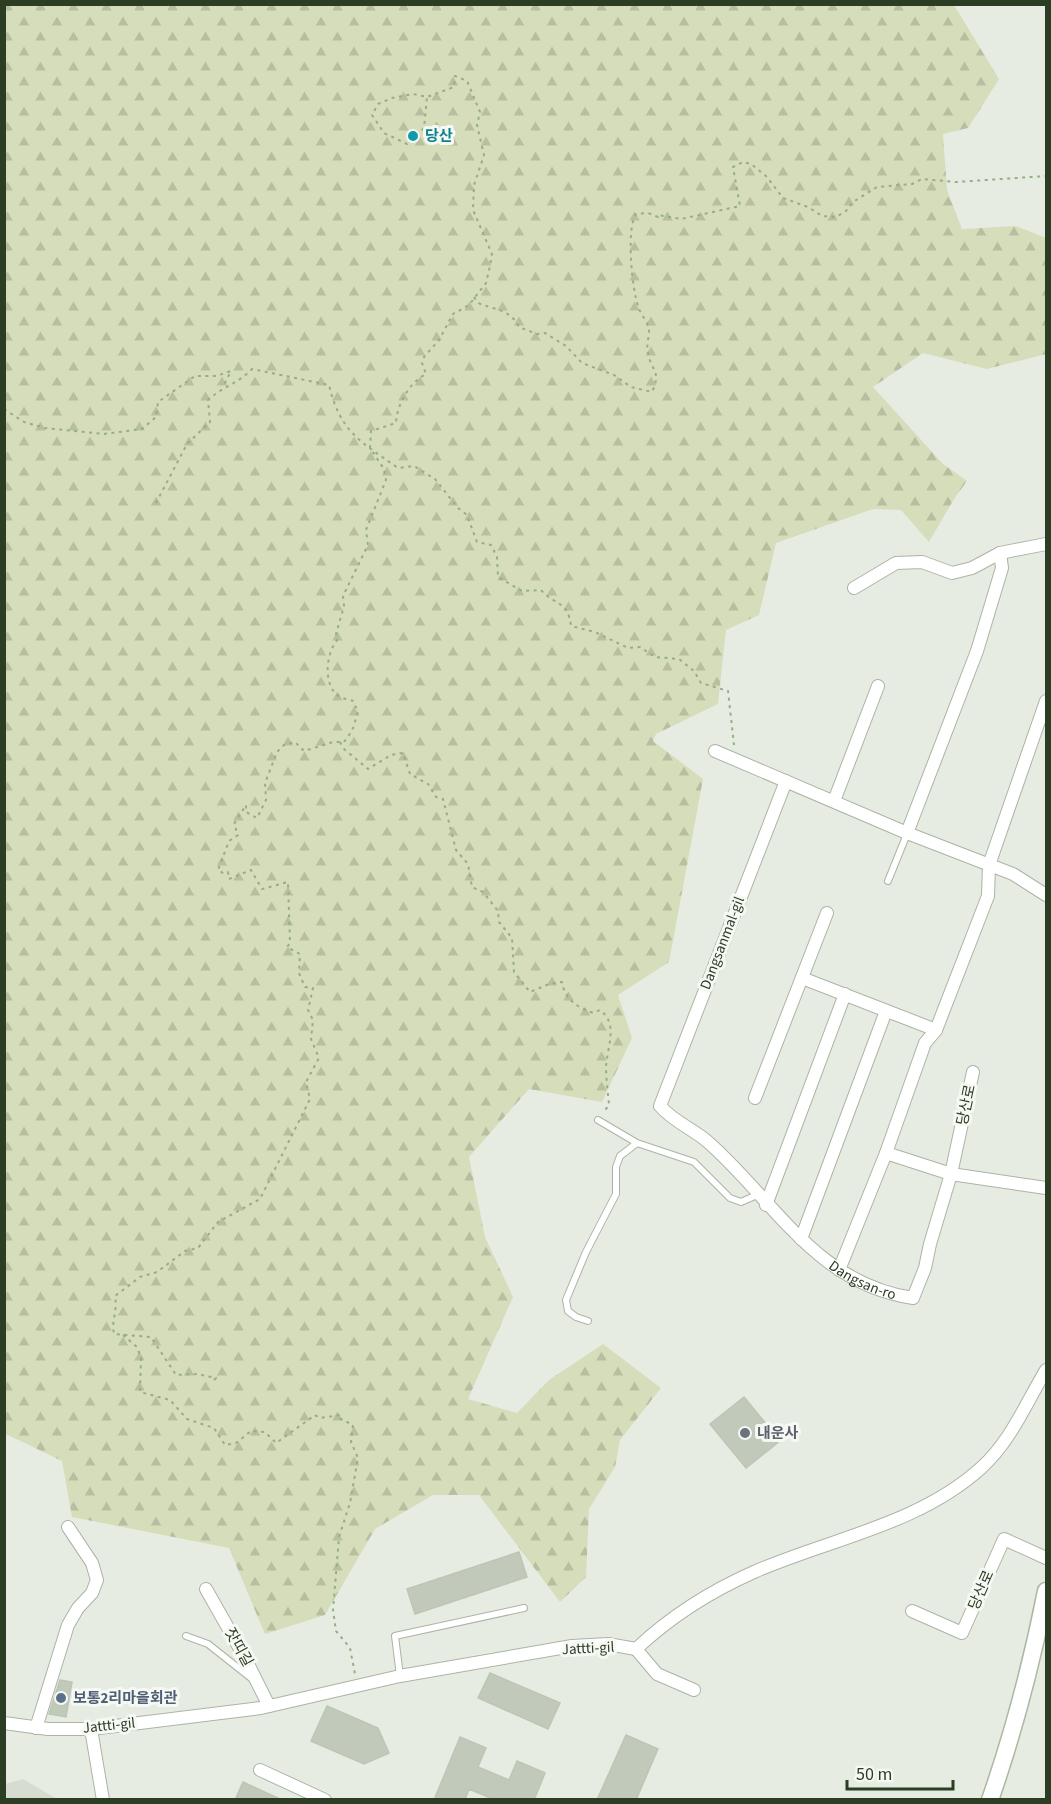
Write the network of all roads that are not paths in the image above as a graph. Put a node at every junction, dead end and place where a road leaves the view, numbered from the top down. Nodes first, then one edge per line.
1 (1047, 544) edge
2 (1000, 553) junction
3 (854, 588) dead end
4 (878, 686) dead end
5 (1047, 701) edge
6 (715, 751) dead end
7 (786, 781) junction
8 (834, 801) junction
9 (908, 833) junction
10 (989, 865) junction
11 (888, 881) dead end
12 (1047, 895) edge
13 (827, 913) dead end
14 (802, 978) junction
15 (845, 994) junction
16 (886, 1011) junction
17 (936, 1030) junction
18 (973, 1072) dead end
19 (755, 1098) dead end
20 (660, 1106) joint
21 (598, 1120) road end
22 (637, 1143) junction
23 (886, 1153) junction
24 (951, 1174) junction
25 (1047, 1188) edge
26 (757, 1195) junction
27 (766, 1205) junction
28 (801, 1239) junction
29 (839, 1270) junction
30 (588, 1321) dead end
31 (1047, 1370) edge
32 (68, 1527) dead end
33 (1047, 1558) edge
34 (206, 1589) dead end
35 (1047, 1591) edge
36 (524, 1608) dead end
37 (912, 1611) dead end
38 (1043, 1630) edge
39 (186, 1636) dead end
40 (636, 1648) junction
41 (400, 1676) junction
42 (259, 1685) junction
43 (694, 1690) dead end
44 (269, 1706) junction
45 (4, 1723) edge
46 (36, 1728) junction
47 (91, 1729) junction
48 (260, 1770) dead end
49 (103, 1800) edge
50 (325, 1800) edge
51 (990, 1800) edge

1 - 2 street
2 - 3 street
2 - 9 street
4 - 8 street
5 - 10 street
6 - 7 street
7 - 8 street
7 - 20 street, Dangsanmal-gil
8 - 9 street
9 - 10 street
9 - 11 lane
10 - 12 street
10 - 17 street
13 - 14 street
14 - 15 street
14 - 19 street
15 - 16 street
15 - 27 street
16 - 17 street
16 - 28 street
17 - 23 street
18 - 24 street, 당산로
20 - 26 street, Dangsan-ro
21 - 22 lane
22 - 26 lane
22 - 30 lane
23 - 24 street
23 - 29 street
24 - 25 street
24 - 29 street, Dangsan-ro
26 - 27 street, Dangsan-ro
27 - 28 street, Dangsan-ro
28 - 29 street, Dangsan-ro
31 - 40 street, Jattti-gil
32 - 46 street
33 - 37 street, 당산로
34 - 42 street, 잣띠길
35 - 38 street
36 - 41 lane
38 - 51 street
39 - 42 lane
40 - 41 street, Jattti-gil
40 - 43 street
41 - 44 street, Jattti-gil
42 - 44 street, 잣띠길
44 - 47 street, Jattti-gil
45 - 46 street, Jattti-gil
46 - 47 street, Jattti-gil
47 - 49 street
48 - 50 street

